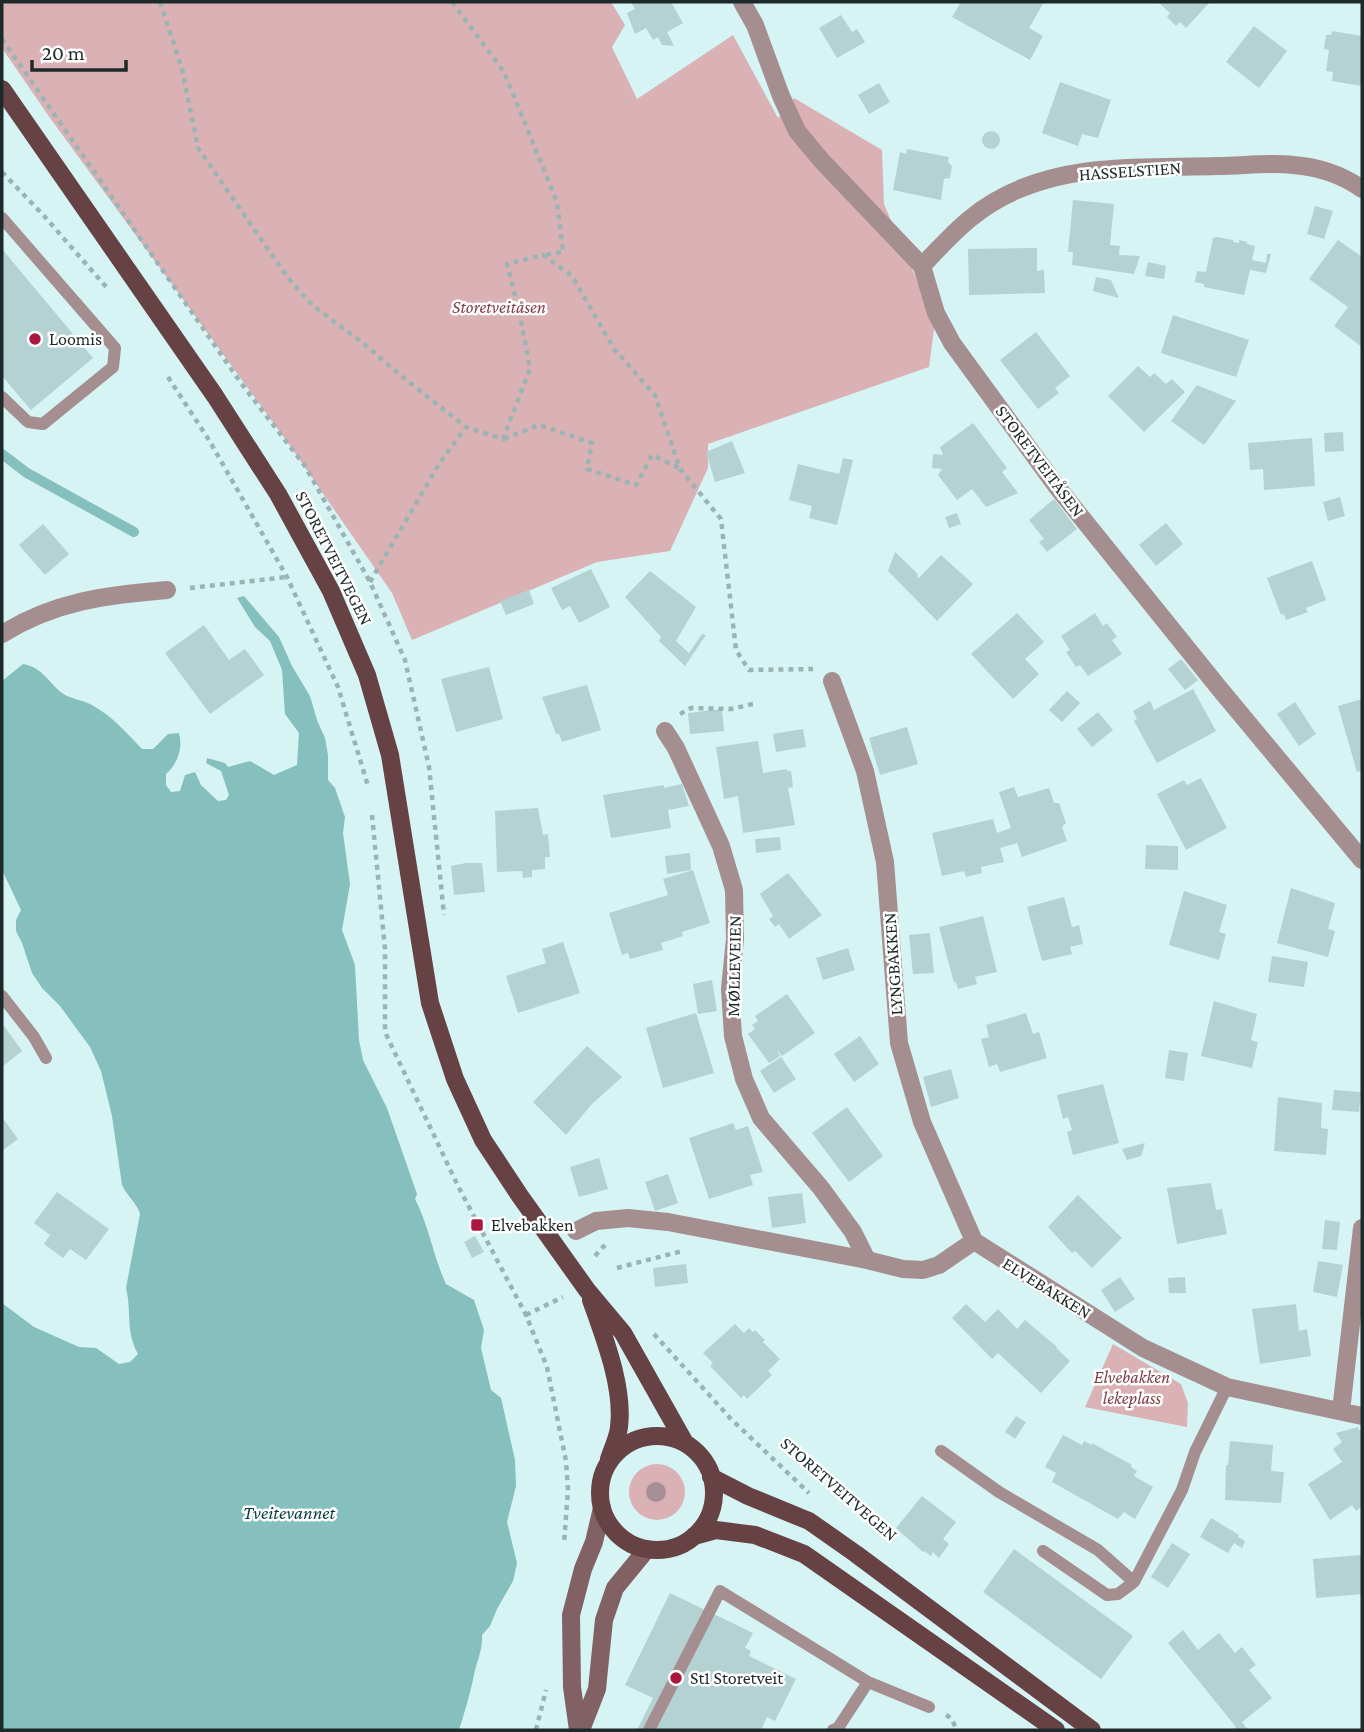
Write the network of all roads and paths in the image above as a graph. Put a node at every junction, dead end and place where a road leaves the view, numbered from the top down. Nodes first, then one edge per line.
1 (160, 2) edge
2 (452, 2) edge
3 (742, 2) edge
4 (2, 89) edge
5 (2, 172) edge
6 (1362, 190) edge
7 (2, 218) edge
8 (544, 255) junction
9 (922, 266) junction
10 (114, 297) dead end
11 (166, 373) dead end
12 (2, 397) edge
13 (466, 427) junction
14 (503, 439) junction
15 (680, 469) junction
16 (286, 577) junction
17 (370, 582) dead end
18 (167, 590) joint
19 (2, 634) edge
20 (832, 681) joint
21 (757, 703) dead end
22 (667, 725) joint
23 (369, 792) dead end
24 (371, 805) dead end
25 (1362, 860) edge
26 (2, 996) edge
27 (46, 1058) dead end
28 (1362, 1228) edge
29 (576, 1231) dead end
30 (974, 1241) junction
31 (669, 1254) dead end
32 (595, 1256) dead end
33 (867, 1259) junction
34 (602, 1266) dead end
35 (617, 1268) dead end
36 (587, 1290) junction
37 (563, 1297) dead end
38 (526, 1315) junction
39 (648, 1326) dead end
40 (1227, 1387) junction
41 (1341, 1411) junction
42 (1362, 1416) edge
43 (685, 1443) junction
44 (941, 1451) dead end
45 (607, 1465) junction
46 (711, 1476) junction
47 (819, 1502) dead end
48 (602, 1508) junction
49 (694, 1536) junction
50 (647, 1549) junction
51 (563, 1551) dead end
52 (1043, 1551) dead end
53 (1134, 1581) junction
54 (548, 1682) dead end
55 (868, 1682) junction
56 (929, 1707) dead end
57 (536, 1730) edge
58 (580, 1730) edge
59 (649, 1730) edge
60 (833, 1730) edge
61 (1056, 1730) edge
62 (1093, 1730) edge

1 - 13 path
2 - 8 path
3 - 9 street, STORETVEITÅSEN
4 - 36 main road, STORETVEITVEGEN
5 - 10 path
6 - 9 street, HASSELSTIEN
7 - 12 lane
8 - 14 path
8 - 15 path
9 - 25 street, STORETVEITÅSEN
11 - 16 path
13 - 14 path
13 - 17 path
14 - 15 path
15 - 20 path
16 - 18 path
16 - 23 path
18 - 19 street
20 - 30 street, LYNGBAKKEN
21 - 22 path
22 - 33 street, MØLLEVEIEN
24 - 38 path
26 - 27 lane
28 - 41 street
29 - 33 street
30 - 33 street
30 - 40 street, ELVEBAKKEN
31 - 35 path
32 - 34 path
36 - 43 main road, STORETVEITVEGEN
36 - 45 main road, STORETVEITVEGEN
37 - 38 path
38 - 51 path
39 - 47 path, STORETVEITVEGEN
40 - 41 street, ELVEBAKKEN
40 - 53 lane
41 - 42 street, ELVEBAKKEN
43 - 45 main road
43 - 46 main road
44 - 53 lane
45 - 48 main road
46 - 49 main road
46 - 62 main road, STORETVEITVEGEN
48 - 50 main road
48 - 58 main road
49 - 50 main road
49 - 61 main road
50 - 58 main road
52 - 53 lane
54 - 57 path
55 - 56 lane
55 - 59 lane
55 - 60 lane

